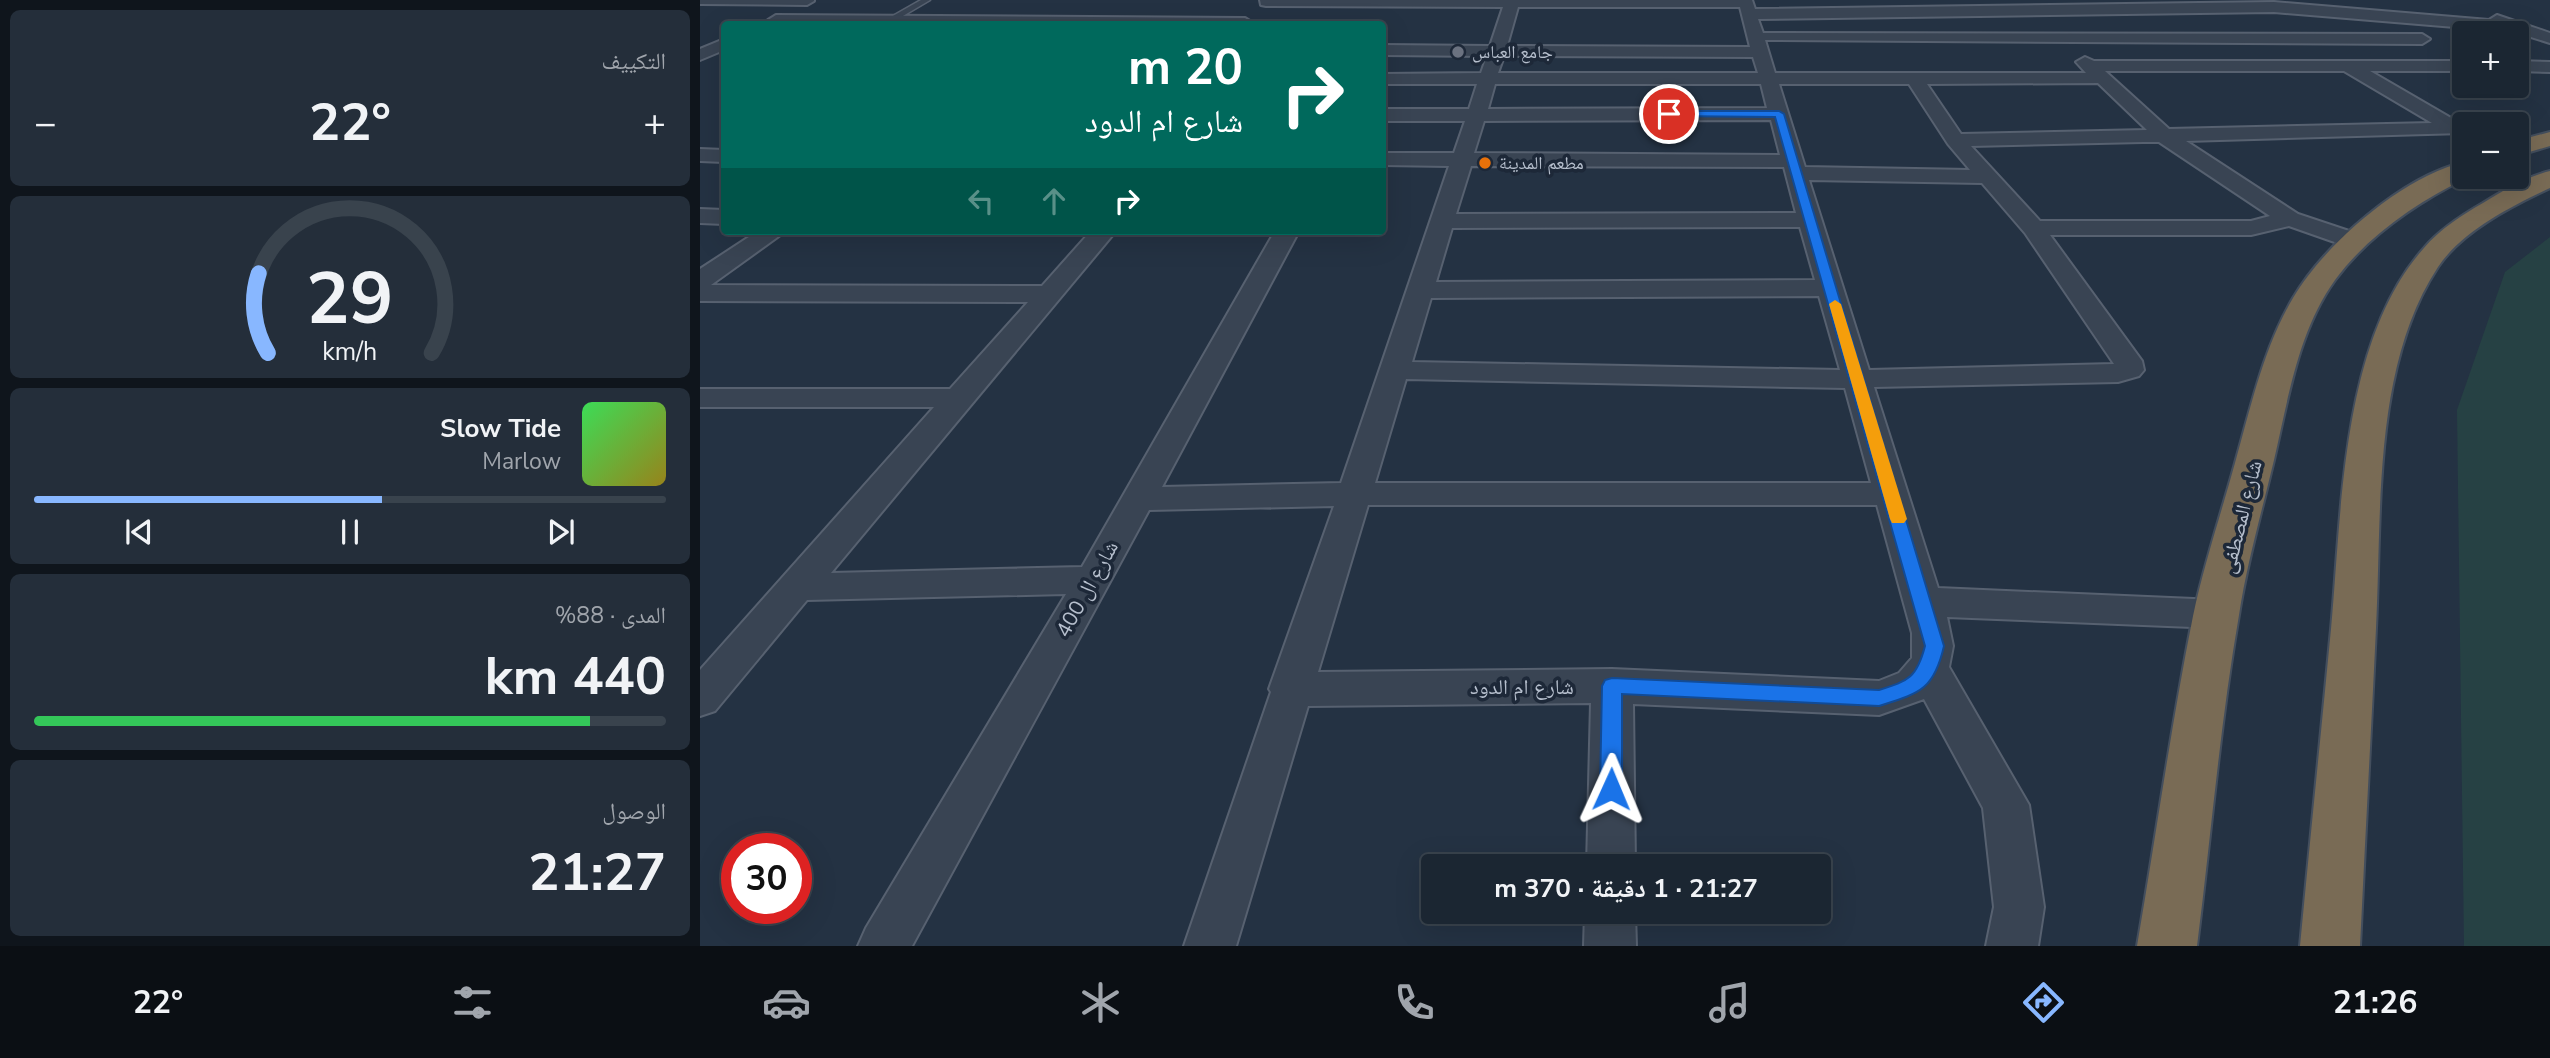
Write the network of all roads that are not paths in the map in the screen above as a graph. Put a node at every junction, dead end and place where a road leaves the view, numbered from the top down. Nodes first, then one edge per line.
1 (700, 0) edge
2 (817, 0) edge
3 (926, 0) edge
4 (1267, 1) edge
5 (1512, 1) edge
6 (2450, 4) dead end
7 (1028, 7) dead end
8 (1983, 12) junction
9 (770, 21) edge
10 (888, 21) edge
11 (1007, 21) edge
12 (1248, 21) edge
13 (2488, 21) edge
14 (1750, 23) edge
15 (2452, 27) edge
16 (2529, 35) edge
17 (2007, 38) junction
18 (2061, 38) junction
19 (2529, 38) edge
20 (2550, 38) edge
21 (2301, 39) junction
22 (2437, 40) dead end
23 (2550, 46) edge
24 (1386, 50) edge
25 (1497, 51) junction
26 (2348, 66) junction
27 (2452, 66) edge
28 (2529, 66) edge
29 (2550, 66) edge
30 (2095, 72) junction
31 (1914, 78) junction
32 (1386, 79) edge
33 (1487, 79) junction
34 (1769, 79) junction
35 (1779, 114) junction
36 (1386, 115) edge
37 (1476, 115) junction
38 (2452, 127) edge
39 (2452, 131) edge
40 (2166, 138) junction
41 (2550, 139) edge
42 (1955, 140) junction
43 (2529, 145) edge
44 (700, 155) edge
45 (721, 156) edge
46 (1386, 159) edge
47 (1461, 159) junction
48 (1795, 167) junction
49 (2452, 176) edge
50 (1986, 177) junction
51 (2550, 179) edge
52 (700, 216) edge
53 (721, 216) edge
54 (2290, 219) junction
55 (1810, 220) junction
56 (1440, 221) junction
57 (2033, 228) junction
58 (768, 235) edge
59 (1101, 235) edge
60 (1285, 235) edge
61 (2355, 241) junction
62 (700, 281) edge
63 (1830, 288) junction
64 (1419, 290) junction
65 (700, 293) edge
66 (1050, 294) junction
67 (1393, 370) junction
68 (1857, 379) junction
69 (960, 398) junction
70 (704, 401) edge
71 (1354, 494) junction
72 (1891, 494) junction
73 (1138, 499) junction
74 (1093, 580) junction
75 (797, 587) junction
76 (1923, 602) junction
77 (2217, 614) junction
78 (1929, 670) junction
79 (1612, 686) junction
80 (1290, 689) junction
81 (700, 699) edge
82 (1611, 854) edge
83 (1610, 924) edge
84 (884, 946) edge
85 (1210, 946) edge
86 (1610, 946) edge
87 (2012, 946) edge
88 (2167, 946) edge
89 (2330, 946) edge

1 - 2 street
2 - 9 street
3 - 10 lane
4 - 5 street
4 - 12 street
5 - 14 street
5 - 25 street
6 - 13 street
7 - 11 street
8 - 14 street
8 - 15 street
8 - 17 street
14 - 17 street
14 - 25 street
14 - 34 street
16 - 20 street
17 - 18 street
18 - 21 street
18 - 30 street
19 - 23 street
21 - 22 street
21 - 26 street
24 - 25 street
25 - 33 street
26 - 27 street
26 - 30 street
26 - 38 street
28 - 29 street
30 - 31 street
30 - 40 street
31 - 34 street
31 - 42 street
32 - 33 street
33 - 34 street
33 - 37 street
34 - 35 street
35 - 37 street
35 - 48 street
36 - 37 street
37 - 47 street
39 - 40 street
40 - 42 street
40 - 54 street
41 - 43 highway
42 - 50 street
44 - 45 street
46 - 47 street
47 - 48 street
47 - 56 street
48 - 50 street
48 - 55 street
49 - 61 highway, شارع المصطفى
50 - 57 street
51 - 89 highway
52 - 53 street
54 - 57 street
54 - 61 street
55 - 56 street
55 - 63 street
56 - 64 street
57 - 68 street
58 - 62 street
59 - 66 street
60 - 73 street, شارع ال 400
61 - 77 highway, شارع المصطفى
63 - 64 street
63 - 68 street
64 - 67 street
65 - 66 street
66 - 69 street
67 - 68 street
67 - 71 street
68 - 72 street
69 - 70 street
69 - 75 street
71 - 72 street
71 - 73 street
71 - 80 street
72 - 76 street
73 - 74 street, شارع ال 400
74 - 75 street
74 - 84 street, شارع ال 400
75 - 81 street
76 - 77 street
76 - 78 street
77 - 88 highway, شارع المصطفى
78 - 79 street, شارع ام الدود
78 - 87 street
79 - 80 street, شارع ام الدود
79 - 82 street
80 - 85 street
83 - 86 street

